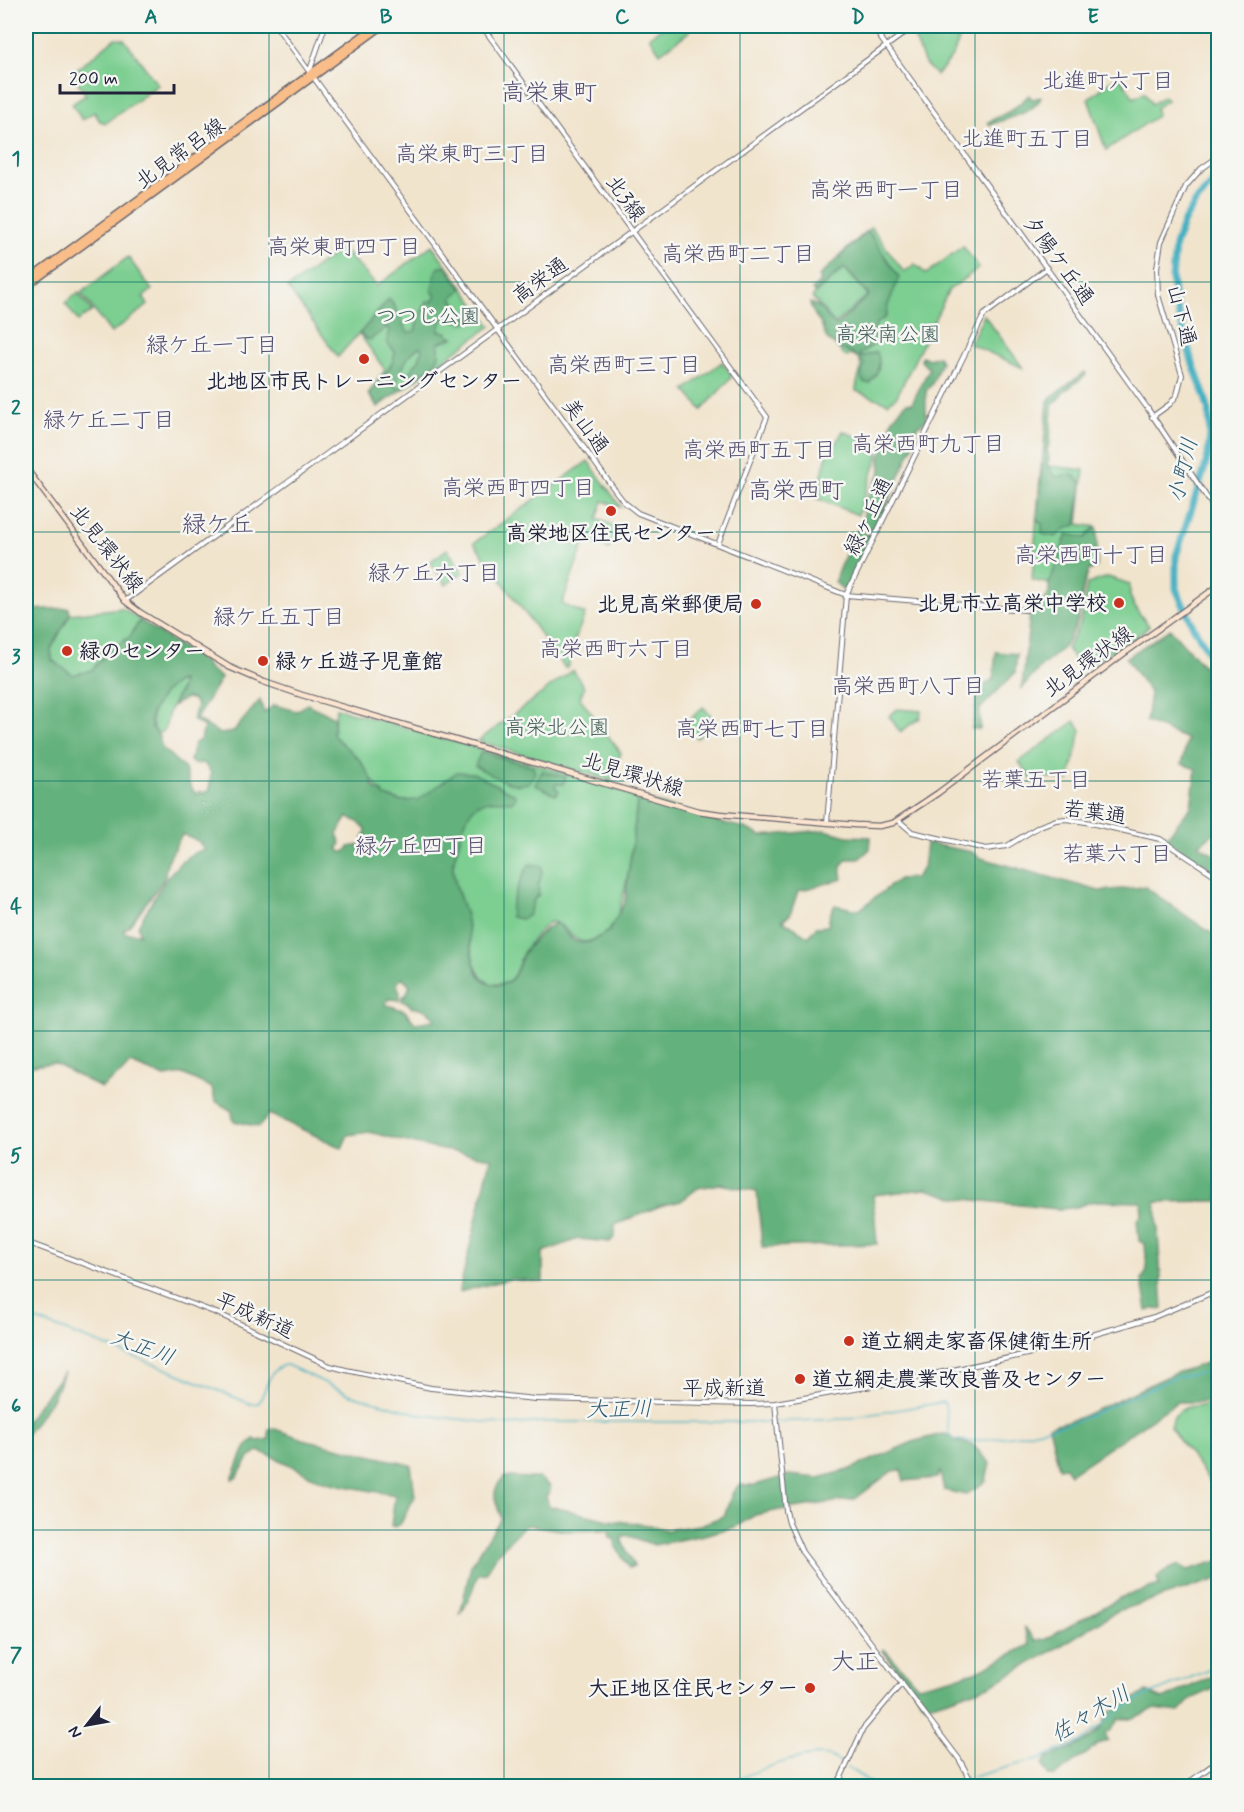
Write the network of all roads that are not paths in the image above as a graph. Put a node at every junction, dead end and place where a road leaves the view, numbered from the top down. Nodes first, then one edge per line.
1 (276, 26) edge
2 (325, 26) edge
3 (375, 26) edge
4 (383, 26) edge
5 (482, 26) edge
6 (872, 26) edge
7 (914, 26) edge
8 (886, 45) junction
9 (311, 75) junction
10 (1218, 157) edge
11 (632, 231) junction
12 (1047, 268) junction
13 (37, 275) junction
14 (26, 281) edge
15 (26, 287) edge
16 (497, 330) junction
17 (1152, 417) junction
18 (26, 468) edge
19 (1218, 514) edge
20 (718, 544) junction
21 (1218, 586) edge
22 (846, 595) junction
23 (125, 601) junction
24 (1026, 610) dead end
25 (898, 820) junction
26 (827, 823) junction
27 (1218, 876) edge
28 (26, 1242) edge
29 (1218, 1290) edge
30 (776, 1403) junction
31 (902, 1683) junction
32 (1218, 1761) edge
33 (973, 1784) edge
34 (837, 1786) edge
35 (1184, 1786) edge

1 - 9 street, 美山通
2 - 9 street
3 - 9 main road, 北見常呂線
4 - 9 main road, 北見常呂線
5 - 11 street, 北3線
6 - 8 street, 夕陽ケ丘通
7 - 8 street, 高栄通
8 - 11 street, 高栄通
8 - 12 street, 夕陽ケ丘通
9 - 13 main road, 北見常呂線
9 - 16 street, 美山通
10 - 17 street, 山下通
11 - 16 street, 高栄通
11 - 20 street, 北3線
12 - 17 street, 夕陽ケ丘通
12 - 22 street, 緑ヶ丘通
13 - 14 main road, 北見常呂線
13 - 15 main road, 北見常呂線
16 - 20 street, 美山通
16 - 23 street, 高栄通
17 - 19 street, 夕陽ケ丘通
18 - 23 main road, 北見環状線
20 - 22 street, 美山通
21 - 25 main road, 北見環状線
22 - 24 street, 美山通
22 - 26 street, 緑ヶ丘通
23 - 26 main road, 北見環状線
25 - 26 main road, 北見環状線
25 - 27 street, 若葉通
28 - 30 street, 平成新道
29 - 30 street, 平成新道
30 - 31 street
31 - 33 street
31 - 34 street
32 - 35 street

